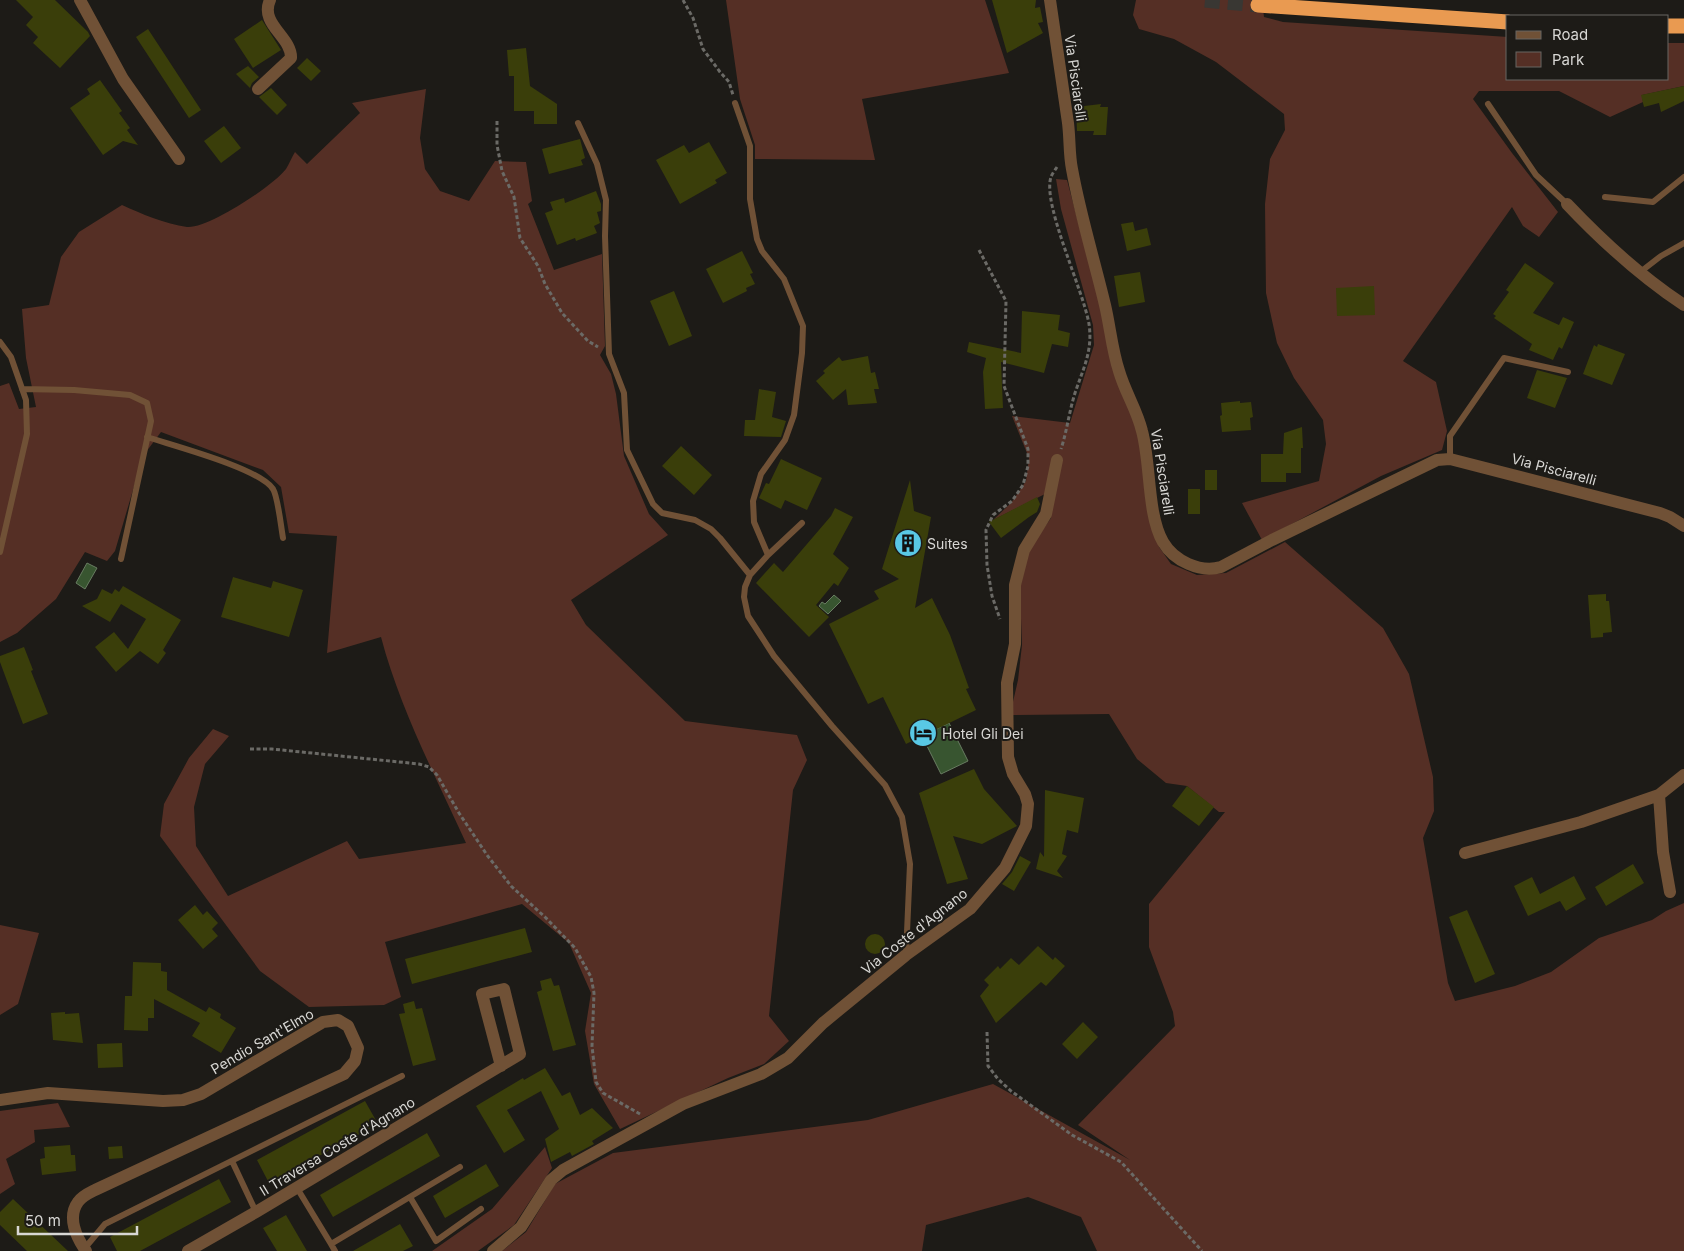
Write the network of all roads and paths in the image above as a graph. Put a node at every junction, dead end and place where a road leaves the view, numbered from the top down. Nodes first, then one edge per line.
1 (80, 0) edge
2 (270, 0) edge
3 (683, 0) edge
4 (1050, 0) edge
5 (1258, 4) dead end
6 (1506, 22) edge
7 (1669, 26) edge
8 (1684, 26) edge
9 (258, 89) dead end
10 (735, 103) joint
11 (1488, 104) dead end
12 (497, 121) dead end
13 (578, 123) dead end
14 (1069, 147) junction
15 (179, 159) dead end
16 (1684, 176) edge
17 (1605, 197) dead end
18 (1567, 204) joint
19 (1684, 243) edge
20 (979, 250) dead end
21 (1639, 273) junction
22 (1684, 305) edge
23 (0, 342) edge
24 (609, 354) junction
25 (1568, 372) dead end
26 (22, 388) junction
27 (147, 437) junction
28 (1450, 459) junction
29 (1058, 460) joint
30 (802, 523) dead end
31 (1684, 526) edge
32 (283, 538) dead end
33 (0, 552) edge
34 (768, 556) junction
35 (121, 559) dead end
36 (750, 575) junction
37 (1000, 620) dead end
38 (250, 750) dead end
39 (1684, 775) edge
40 (1659, 795) junction
41 (1465, 853) dead end
42 (1670, 892) dead end
43 (906, 955) junction
44 (987, 1032) dead end
45 (501, 1066) junction
46 (402, 1076) dead end
47 (0, 1100) edge
48 (650, 1122) junction
49 (232, 1161) junction
50 (460, 1167) dead end
51 (297, 1188) junction
52 (410, 1197) junction
53 (481, 1209) dead end
54 (256, 1212) junction
55 (331, 1244) junction
56 (85, 1250) edge
57 (188, 1251) edge
58 (335, 1251) edge
59 (493, 1251) edge
60 (1202, 1251) edge

1 - 15 street
2 - 9 street
3 - 10 path
4 - 14 street, Via Pisciarelli
5 - 6 highway
7 - 8 highway
10 - 34 lane
11 - 18 lane
12 - 24 path
13 - 24 lane
14 - 28 street, Via Pisciarelli
14 - 29 path
16 - 17 lane
18 - 21 street
19 - 21 lane
20 - 37 path
21 - 22 street
23 - 26 lane
24 - 36 lane
25 - 28 lane
26 - 27 lane
26 - 33 lane
27 - 32 lane
27 - 35 lane
28 - 31 street, Via Pisciarelli
29 - 43 street, Via Coste d'Agnano
30 - 34 lane
34 - 36 lane
36 - 43 lane
38 - 48 path
39 - 40 street
40 - 41 street
40 - 42 street
43 - 48 street, Via Coste d'Agnano
44 - 60 path
45 - 45 street, II Traversa Coste d'Agnano
45 - 51 street, II Traversa Coste d'Agnano
46 - 49 lane
47 - 56 street, Pendio Sant'Elmo
48 - 59 street, Via Coste d'Agnano
49 - 54 lane
49 - 56 lane
50 - 52 lane
51 - 54 street, II Traversa Coste d'Agnano
51 - 55 lane
52 - 53 lane
52 - 55 lane
54 - 57 street, II Traversa Coste d'Agnano
55 - 58 lane

